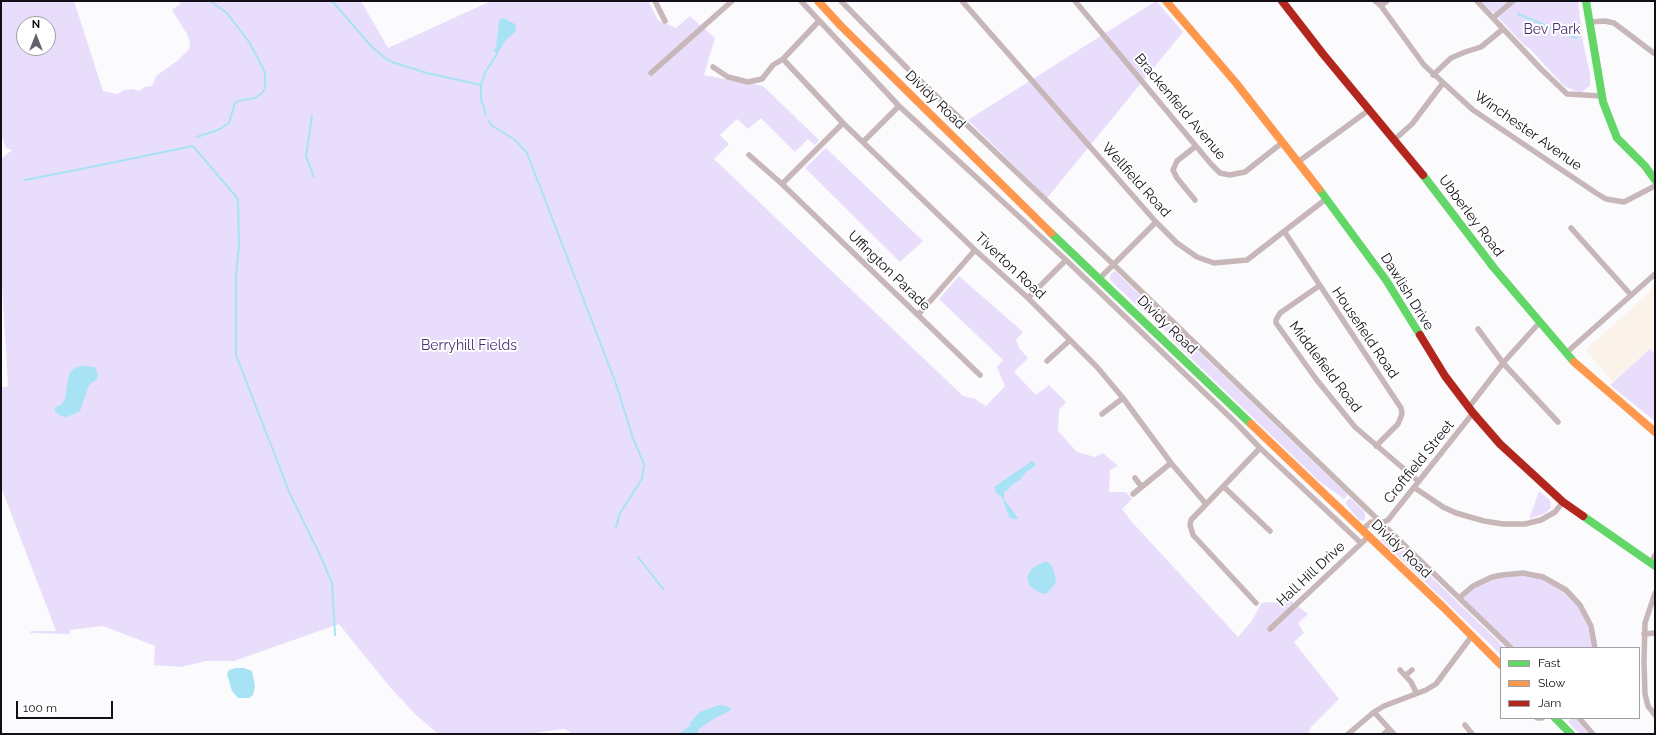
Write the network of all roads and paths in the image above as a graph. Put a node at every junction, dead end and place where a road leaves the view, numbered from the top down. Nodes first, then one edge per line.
1 (655, 1) edge
2 (732, 1) edge
3 (801, 1) edge
4 (818, 1) edge
5 (841, 1) edge
6 (962, 1) edge
7 (1075, 1) edge
8 (1166, 1) edge
9 (1282, 1) edge
10 (1375, 1) edge
11 (1387, 1) edge
12 (1477, 1) edge
13 (1513, 1) edge
14 (1586, 1) edge
15 (1381, 6) junction
16 (1493, 18) junction
17 (665, 21) dead end
18 (820, 21) junction
19 (1590, 22) junction
20 (1503, 29) junction
21 (1655, 54) edge
22 (783, 59) junction
23 (713, 67) dead end
24 (651, 73) dead end
25 (1433, 75) junction
26 (1443, 83) junction
27 (1601, 96) junction
28 (898, 106) junction
29 (1369, 110) junction
30 (843, 123) junction
31 (1394, 140) junction
32 (863, 142) junction
33 (1283, 142) junction
34 (1196, 146) junction
35 (749, 155) dead end
36 (1298, 162) junction
37 (1655, 180) edge
38 (782, 184) junction
39 (1655, 186) edge
40 (1326, 199) junction
41 (1195, 200) dead end
42 (1156, 222) junction
43 (1571, 228) dead end
44 (1284, 231) junction
45 (975, 250) junction
46 (1066, 260) junction
47 (1113, 264) junction
48 (1655, 274) edge
49 (1100, 278) junction
50 (1320, 286) junction
51 (1631, 295) junction
52 (1028, 298) junction
53 (918, 315) junction
54 (1540, 322) junction
55 (1478, 328) dead end
56 (1070, 340) junction
57 (1566, 353) junction
58 (1047, 362) dead end
59 (1503, 363) junction
60 (980, 375) dead end
61 (1123, 398) junction
62 (1471, 410) junction
63 (1102, 414) dead end
64 (1558, 422) dead end
65 (1655, 432) edge
66 (1376, 446) junction
67 (1260, 448) junction
68 (1171, 463) junction
69 (1135, 478) dead end
70 (1418, 482) junction
71 (1141, 486) junction
72 (1224, 487) junction
73 (1415, 488) junction
74 (1133, 494) dead end
75 (1563, 502) junction
76 (1206, 504) junction
77 (1378, 521) junction
78 (1270, 532) dead end
79 (1365, 534) junction
80 (1361, 543) junction
81 (1655, 555) edge
82 (1653, 565) edge
83 (1655, 593) edge
84 (1459, 598) junction
85 (1256, 604) dead end
86 (1270, 628) dead end
87 (1655, 633) edge
88 (1644, 634) junction
89 (1471, 636) junction
90 (1510, 647) edge
91 (1595, 647) edge
92 (1500, 664) edge
93 (1400, 670) dead end
94 (1412, 670) dead end
95 (1406, 675) junction
96 (1416, 692) junction
97 (1374, 712) junction
98 (1655, 715) edge
99 (1556, 719) edge
100 (1580, 719) edge
101 (1465, 725) dead end
102 (1390, 728) junction
103 (1470, 733) edge
104 (1348, 734) edge
105 (1384, 734) edge
106 (1394, 734) edge
107 (1571, 734) edge
108 (1593, 734) edge

1 - 17 street
2 - 24 street
3 - 18 street, Dividy Road
4 - 49 street, Dividy Road
5 - 47 street, Dividy Road
6 - 42 street, Wellfield Road
7 - 34 street, Brackenfield Avenue
8 - 33 street, Dawlish Drive
9 - 29 street, Ubberley Road
10 - 15 street, Winchester Avenue
11 - 15 street
12 - 16 street
13 - 16 street
14 - 19 street
15 - 25 street, Winchester Avenue
16 - 20 street
18 - 22 street
18 - 28 street, Dividy Road
19 - 21 street
19 - 27 street
20 - 25 street
20 - 27 street
22 - 23 street
22 - 30 street, Tiverton Road
25 - 26 street, Winchester Avenue
26 - 31 street
26 - 39 street, Winchester Avenue
27 - 37 street
28 - 32 street
28 - 46 street, Dividy Road
29 - 31 street, Ubberley Road
29 - 36 street
30 - 32 street, Tiverton Road
30 - 38 street
31 - 54 street, Ubberley Road
32 - 45 street, Tiverton Road
33 - 34 street, Brackenfield Avenue
33 - 36 street, Dawlish Drive
34 - 41 street
35 - 38 street, Uffington Parade
36 - 40 street, Dawlish Drive
38 - 53 street, Uffington Parade
40 - 44 street, Wellfield Road
40 - 62 street, Dawlish Drive
42 - 44 street, Wellfield Road
42 - 47 street
43 - 51 street
44 - 50 street, Housefield Road
45 - 52 street, Tiverton Road
45 - 53 street
46 - 52 street
46 - 67 street, Dividy Road
47 - 49 street
47 - 77 street, Dividy Road
48 - 51 street
49 - 79 street, Dividy Road
50 - 66 street, Housefield Road
50 - 66 street, Middlefield Road
51 - 57 street
52 - 56 street, Tiverton Road
53 - 60 street, Uffington Parade
54 - 57 street, Ubberley Road
54 - 59 street, Croftfield Street
55 - 59 street
56 - 58 street
56 - 61 street, Tiverton Road
57 - 65 street, Ubberley Road
59 - 62 street, Croftfield Street
59 - 64 street
61 - 63 street
61 - 68 street, Tiverton Road
62 - 70 street, Croftfield Street
62 - 75 street, Dawlish Drive
66 - 70 street, Middlefield Road
67 - 72 street
67 - 80 street, Dividy Road
68 - 71 street
68 - 76 street, Tiverton Road
69 - 71 street
70 - 73 street, Croftfield Street
71 - 74 street
72 - 76 street
72 - 78 street
73 - 75 street
73 - 77 street, Croftfield Street
75 - 82 street, Dawlish Drive
76 - 85 street
77 - 79 street, Croftfield Street
77 - 84 street, Dividy Road
79 - 80 street, Hall Hill Drive
79 - 89 street, Dividy Road
80 - 86 street, Hall Hill Drive
81 - 82 street
83 - 88 street
84 - 90 street, Dividy Road
84 - 91 street
87 - 88 street
88 - 98 street
89 - 92 street, Dividy Road
89 - 96 street
93 - 95 street
94 - 95 street
95 - 96 street
96 - 97 street
97 - 102 street
97 - 104 street
99 - 107 street
100 - 108 street
101 - 103 street
102 - 105 street
102 - 106 street

